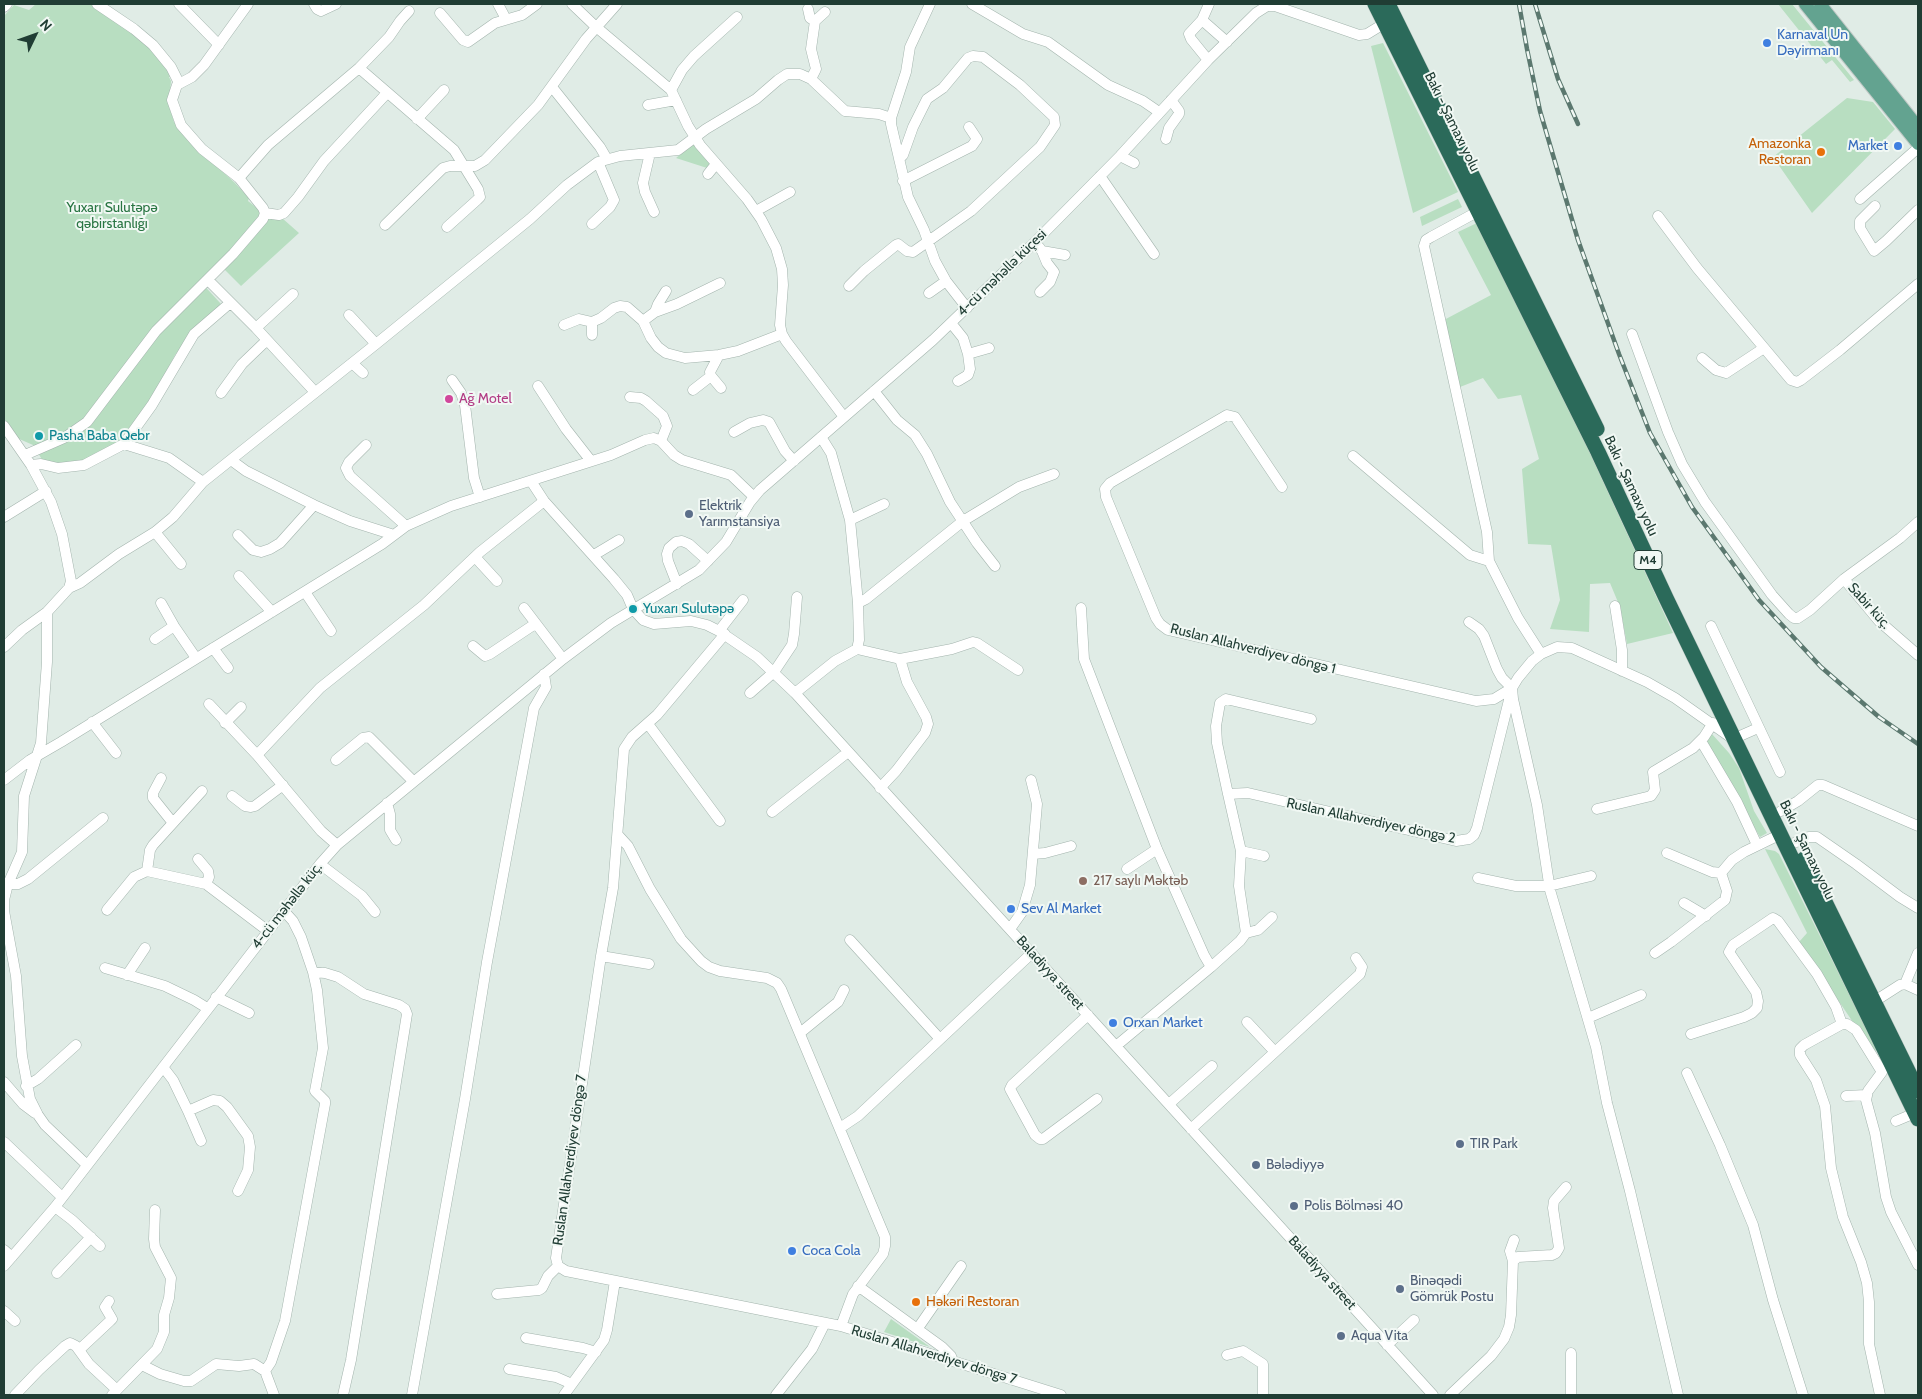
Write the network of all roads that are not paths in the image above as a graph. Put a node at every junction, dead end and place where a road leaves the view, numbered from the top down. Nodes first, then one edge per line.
1 (7, 4) edge
2 (97, 4) edge
3 (179, 4) edge
4 (248, 4) edge
5 (314, 4) edge
6 (336, 4) edge
7 (498, 4) edge
8 (537, 4) edge
9 (616, 4) edge
10 (930, 4) edge
11 (972, 4) edge
12 (1209, 4) edge
13 (1375, 4) edge
14 (1388, 4) edge
15 (1805, 4) edge
16 (1820, 4) edge
17 (577, 6) edge
18 (4, 7) edge
19 (808, 9) dead end
20 (409, 11) dead end
21 (825, 12) dead end
22 (440, 13) dead end
23 (737, 17) dead end
24 (506, 19) junction
25 (1202, 20) junction
26 (815, 21) junction
27 (1385, 23) junction
28 (596, 26) junction
29 (1227, 42) junction
30 (219, 45) junction
31 (1208, 60) junction
32 (359, 68) junction
33 (811, 79) junction
34 (179, 82) junction
35 (552, 87) junction
36 (444, 90) dead end
37 (671, 90) junction
38 (387, 93) junction
39 (676, 100) junction
40 (1170, 100) junction
41 (648, 105) dead end
42 (1159, 112) junction
43 (891, 118) junction
44 (417, 119) junction
45 (968, 127) dead end
46 (1918, 127) edge
47 (695, 137) junction
48 (1166, 139) dead end
49 (1918, 144) edge
50 (1918, 148) edge
51 (650, 153) junction
52 (1120, 156) junction
53 (898, 159) junction
54 (602, 160) junction
55 (1134, 163) dead end
56 (716, 164) junction
57 (465, 167) junction
58 (708, 174) dead end
59 (1100, 176) junction
60 (239, 178) junction
61 (903, 181) junction
62 (790, 192) dead end
63 (1860, 199) dead end
64 (1875, 206) dead end
65 (1918, 210) edge
66 (756, 211) junction
67 (654, 212) dead end
68 (1477, 212) junction
69 (265, 213) junction
70 (1658, 216) dead end
71 (592, 224) dead end
72 (385, 225) dead end
73 (447, 227) dead end
74 (928, 242) junction
75 (1038, 247) junction
76 (1154, 254) dead end
77 (1065, 255) dead end
78 (208, 280) junction
79 (946, 281) junction
80 (720, 284) dead end
81 (1918, 284) edge
82 (849, 286) dead end
83 (666, 291) dead end
84 (1040, 292) dead end
85 (929, 293) dead end
86 (293, 294) dead end
87 (230, 303) junction
88 (967, 308) junction
89 (655, 312) junction
90 (349, 315) dead end
91 (643, 321) junction
92 (592, 322) junction
93 (951, 323) junction
94 (564, 325) dead end
95 (256, 328) junction
96 (782, 334) junction
97 (1632, 334) dead end
98 (592, 335) dead end
99 (267, 340) junction
100 (376, 344) junction
101 (989, 348) dead end
102 (1764, 348) junction
103 (968, 354) junction
104 (719, 355) junction
105 (1702, 358) dead end
106 (352, 363) junction
107 (363, 373) dead end
108 (712, 376) junction
109 (452, 380) dead end
110 (958, 381) dead end
111 (538, 386) dead end
112 (721, 388) dead end
113 (693, 390) dead end
114 (874, 391) junction
115 (315, 392) junction
116 (220, 393) dead end
117 (630, 397) dead end
118 (844, 417) junction
119 (4, 426) edge
120 (734, 432) dead end
121 (821, 437) junction
122 (8, 439) edge
123 (661, 441) junction
124 (124, 444) junction
125 (366, 445) dead end
126 (25, 455) junction
127 (1354, 456) dead end
128 (231, 460) junction
129 (591, 461) junction
130 (794, 461) junction
131 (31, 465) junction
132 (1054, 474) dead end
133 (203, 482) junction
134 (531, 482) junction
135 (1282, 487) dead end
136 (46, 491) junction
137 (480, 497) junction
138 (754, 497) junction
139 (544, 501) junction
140 (884, 504) dead end
141 (314, 505) junction
142 (4, 517) edge
143 (850, 520) junction
144 (963, 521) junction
145 (1918, 522) edge
146 (406, 526) junction
147 (156, 532) junction
148 (238, 535) dead end
149 (394, 536) junction
150 (619, 540) dead end
151 (594, 555) junction
152 (475, 557) junction
153 (708, 561) junction
154 (1489, 561) junction
155 (181, 564) dead end
156 (995, 566) dead end
157 (239, 576) dead end
158 (1844, 579) junction
159 (497, 581) dead end
160 (677, 584) junction
161 (69, 588) junction
162 (306, 592) junction
163 (796, 597) dead end
164 (743, 600) dead end
165 (161, 603) dead end
166 (858, 603) junction
167 (1615, 606) dead end
168 (524, 608) dead end
169 (1080, 608) dead end
170 (633, 609) junction
171 (47, 612) junction
172 (272, 612) junction
173 (1469, 622) dead end
174 (536, 624) junction
175 (174, 626) junction
176 (1711, 626) dead end
177 (331, 631) dead end
178 (722, 633) junction
179 (155, 639) dead end
180 (473, 646) dead end
181 (4, 647) edge
182 (213, 648) junction
183 (858, 649) junction
184 (1541, 654) junction
185 (1918, 655) edge
186 (196, 658) junction
187 (564, 659) junction
188 (900, 659) junction
189 (228, 668) dead end
190 (1018, 670) dead end
191 (1622, 671) junction
192 (774, 672) junction
193 (544, 674) junction
194 (1512, 688) junction
195 (750, 693) dead end
196 (795, 693) junction
197 (209, 704) dead end
198 (241, 707) dead end
199 (1311, 719) dead end
200 (92, 722) junction
201 (225, 723) junction
202 (1713, 723) junction
203 (648, 724) junction
204 (1758, 728) junction
205 (1740, 737) junction
206 (1701, 741) junction
207 (848, 752) junction
208 (116, 753) dead end
209 (38, 754) junction
210 (257, 755) junction
211 (336, 760) dead end
212 (1780, 772) dead end
213 (161, 778) dead end
214 (4, 780) edge
215 (1031, 780) dead end
216 (413, 781) junction
217 (283, 785) junction
218 (880, 788) junction
219 (202, 790) dead end
220 (1228, 794) junction
221 (232, 796) dead end
222 (387, 803) junction
223 (1597, 809) dead end
224 (1781, 811) junction
225 (772, 812) dead end
226 (102, 818) dead end
227 (720, 821) dead end
228 (173, 823) junction
229 (1918, 826) edge
230 (1781, 834) junction
231 (618, 835) junction
232 (396, 840) dead end
233 (1796, 842) junction
234 (337, 845) junction
235 (1757, 845) junction
236 (1071, 846) dead end
237 (1157, 849) junction
238 (1241, 851) junction
239 (1667, 853) dead end
240 (1033, 854) junction
241 (1264, 856) dead end
242 (198, 859) dead end
243 (320, 864) junction
244 (1128, 869) dead end
245 (147, 871) junction
246 (1721, 873) junction
247 (1591, 876) dead end
248 (1478, 878) dead end
249 (6, 884) edge
250 (206, 884) junction
251 (1549, 886) junction
252 (1684, 903) dead end
253 (1918, 908) edge
254 (107, 910) dead end
255 (284, 911) junction
256 (375, 912) dead end
257 (1706, 916) junction
258 (1272, 917) dead end
259 (1010, 929) junction
260 (268, 931) junction
261 (1246, 933) junction
262 (850, 940) dead end
263 (145, 948) dead end
264 (1032, 953) junction
265 (1654, 953) dead end
266 (1918, 953) edge
267 (601, 956) junction
268 (1356, 958) dead end
269 (650, 964) dead end
270 (105, 968) dead end
271 (1211, 968) junction
272 (313, 972) junction
273 (128, 975) junction
274 (1905, 984) junction
275 (844, 990) dead end
276 (1918, 990) edge
277 (1641, 995) dead end
278 (216, 997) junction
279 (1875, 1001) junction
280 (207, 1008) junction
281 (249, 1013) dead end
282 (1088, 1015) junction
283 (1588, 1018) junction
284 (1247, 1022) dead end
285 (1842, 1024) junction
286 (800, 1033) junction
287 (1691, 1034) dead end
288 (940, 1038) junction
289 (76, 1045) dead end
290 (1116, 1046) junction
291 (1275, 1052) junction
292 (1212, 1066) dead end
293 (163, 1067) junction
294 (1888, 1070) junction
295 (1686, 1073) dead end
296 (4, 1082) edge
297 (26, 1086) junction
298 (1918, 1092) edge
299 (1866, 1095) junction
300 (1846, 1096) dead end
301 (1097, 1099) dead end
302 (1169, 1104) junction
303 (188, 1111) junction
304 (38, 1116) junction
305 (1917, 1116) edge
306 (1896, 1121) dead end
307 (840, 1128) junction
308 (1192, 1129) junction
309 (201, 1141) dead end
310 (4, 1142) edge
311 (87, 1165) junction
312 (1566, 1187) dead end
313 (238, 1191) dead end
314 (62, 1197) junction
315 (55, 1206) junction
316 (155, 1210) dead end
317 (91, 1237) junction
318 (1514, 1240) dead end
319 (100, 1246) dead end
320 (8, 1254) edge
321 (1513, 1261) junction
322 (1918, 1265) edge
323 (4, 1266) edge
324 (558, 1266) junction
325 (961, 1266) dead end
326 (57, 1273) dead end
327 (615, 1281) junction
328 (858, 1286) junction
329 (496, 1294) dead end
330 (109, 1301) dead end
331 (4, 1311) edge
332 (1414, 1320) dead end
333 (15, 1321) dead end
334 (826, 1323) junction
335 (841, 1326) junction
336 (918, 1328) junction
337 (526, 1338) dead end
338 (1387, 1344) junction
339 (79, 1350) junction
340 (596, 1352) junction
341 (1571, 1353) dead end
342 (1227, 1355) dead end
343 (953, 1361) junction
344 (142, 1365) junction
345 (509, 1369) dead end
346 (265, 1371) junction
347 (572, 1384) junction
348 (114, 1393) edge
349 (15, 1395) edge
350 (274, 1395) edge
351 (343, 1395) edge
352 (412, 1395) edge
353 (564, 1395) edge
354 (776, 1395) edge
355 (1061, 1395) edge
356 (1264, 1395) edge
357 (1433, 1395) edge
358 (1450, 1395) edge
359 (1571, 1395) edge
360 (1678, 1395) edge
361 (1802, 1395) edge
362 (1880, 1395) edge

1 - 18 street
2 - 34 street
3 - 30 street
4 - 30 street
5 - 6 street
7 - 24 street
8 - 24 street
9 - 28 street
10 - 43 street
11 - 42 street
12 - 25 street
13 - 27 highway, Bakı - Şamaxı yolu / M4
14 - 205 highway, Bakı - Şamaxı yolu / M4
15 - 49 main road
16 - 46 main road
17 - 28 street
19 - 26 street
20 - 32 street
21 - 26 street
22 - 24 street
23 - 37 street
25 - 29 street
25 - 31 street
26 - 33 street
27 - 29 street, 4-cü məhəllə küçesi
27 - 68 highway, Bakı - Şamaxı yolu / M4
28 - 35 street
28 - 37 street
29 - 31 street, 4-cü məhəllə küçesi
30 - 34 street
31 - 40 street, 4-cü məhəllə küçesi
32 - 38 street
32 - 60 street
33 - 43 street
33 - 47 street
34 - 60 street
35 - 54 street
35 - 57 street
36 - 44 street
37 - 39 street
38 - 44 street
38 - 69 street
39 - 41 street
39 - 47 street
40 - 42 street, 4-cü məhəllə küçesi
40 - 48 street
42 - 52 street, 4-cü məhəllə küçesi
43 - 53 street
44 - 57 street
45 - 61 street
47 - 51 street
47 - 56 street
50 - 63 street
51 - 54 street
51 - 67 street
52 - 55 street
52 - 59 street, 4-cü məhəllə küçesi
53 - 61 street
53 - 74 street
54 - 71 street
54 - 100 street
56 - 58 street
56 - 66 street
57 - 72 street
57 - 73 street
59 - 75 street, 4-cü məhəllə küçesi
59 - 76 street
60 - 69 street
61 - 74 street
62 - 66 street
64 - 65 street
66 - 96 street
68 - 154 street
68 - 205 highway, Bakı - Şamaxı yolu / M4
69 - 78 street
70 - 102 street
74 - 79 street
74 - 82 street
75 - 77 street
75 - 84 street
75 - 88 street, 4-cü məhəllə küçesi
78 - 87 street
78 - 126 street
79 - 85 street
79 - 88 street
80 - 89 street
81 - 102 street
83 - 89 street
86 - 95 street
87 - 95 street
87 - 124 street
88 - 93 street, 4-cü məhəllə küçesi
89 - 91 street
90 - 100 street
91 - 92 street
91 - 104 street
92 - 94 street
92 - 98 street
93 - 103 street
93 - 114 street, 4-cü məhəllə küçesi
95 - 99 street
96 - 104 street
96 - 118 street
97 - 158 street
99 - 115 street
99 - 116 street
100 - 106 street
101 - 103 street
102 - 105 street
103 - 110 street
104 - 108 street
106 - 107 street
106 - 115 street
108 - 112 street
108 - 113 street
109 - 137 street
111 - 129 street
114 - 118 street, 4-cü məhəllə küçesi
114 - 144 street
115 - 128 street
117 - 123 street
118 - 121 street, 4-cü məhəllə küçesi
119 - 122 street
120 - 130 street
121 - 130 street, 4-cü məhəllə küçesi
121 - 143 street
122 - 126 street
123 - 129 street
123 - 138 street
124 - 131 street
124 - 133 street
125 - 146 street
126 - 131 street
127 - 154 street
128 - 133 street
128 - 141 street
129 - 134 street
130 - 138 street, 4-cü məhəllə küçesi
131 - 136 street
132 - 144 street
133 - 147 street
134 - 137 street
134 - 139 street
135 - 194 street, Ruslan Allahverdiyev döngə 1
136 - 142 street
136 - 161 street
137 - 146 street
138 - 153 street, 4-cü məhəllə küçesi
139 - 151 street
139 - 152 street
140 - 143 street
141 - 148 street
141 - 149 street
143 - 166 street
144 - 156 street
144 - 166 street
145 - 158 street, Sabir küç.
146 - 149 street
147 - 155 street
147 - 161 street
149 - 162 street
150 - 151 street
151 - 170 street
152 - 159 street
152 - 210 street
153 - 160 street, 4-cü məhəllə küçesi
153 - 160 street
154 - 184 street
157 - 172 street
158 - 185 street, Sabir küç.
160 - 170 street, 4-cü məhəllə küçesi
161 - 171 street
162 - 172 street
162 - 177 street
163 - 192 street
164 - 178 street, Ruslan Allahverdiyev döngə 7
165 - 175 street
166 - 183 street
167 - 191 street
168 - 174 street
169 - 237 street
170 - 178 street, Baladiyya street
170 - 187 street, 4-cü məhəllə küç.
171 - 181 street
171 - 209 street
172 - 182 street
173 - 194 street
174 - 180 street
174 - 187 street
175 - 179 street
175 - 186 street
176 - 204 street
178 - 192 street, Baladiyya street
178 - 203 street, Ruslan Allahverdiyev döngə 7
182 - 186 street
182 - 189 street
183 - 188 street
183 - 196 street
184 - 191 street, Ruslan Allahverdiyev döngə 2
184 - 194 street, Ruslan Allahverdiyev döngə 2
186 - 200 street
187 - 193 street, 4-cü məhəllə küç.
188 - 190 street
188 - 218 street
191 - 202 street, Ruslan Allahverdiyev döngə 2
192 - 195 street
192 - 196 street, Baladiyya street
193 - 216 street, 4-cü məhəllə küç.
193 - 352 street
194 - 220 street, Ruslan Allahverdiyev döngə 2
194 - 251 street
196 - 207 street, Baladiyya street
197 - 201 street
198 - 201 street
199 - 220 street
200 - 208 street
200 - 209 street
201 - 210 street
202 - 205 street, Ruslan Allahverdiyev döngə 2
202 - 206 street
203 - 227 street
203 - 231 street, Ruslan Allahverdiyev döngə 7
204 - 205 street
204 - 212 street
205 - 224 highway, Bakı - Şamaxı yolu / M4
205 - 230 highway, Bakı - Şamaxı yolu / M4
206 - 223 street
206 - 235 street
207 - 218 street, Baladiyya street
207 - 225 street
209 - 214 street
209 - 249 street
210 - 217 street
211 - 216 street
213 - 228 street
215 - 240 street
216 - 222 street, 4-cü məhəllə küç.
217 - 221 street
217 - 234 street
218 - 259 street, Baladiyya street
219 - 228 street
220 - 238 street
222 - 232 street
222 - 234 street, 4-cü məhəllə küç.
224 - 229 street
224 - 233 highway, Bakı - Şamaxı yolu / M4
226 - 249 street
228 - 245 street
230 - 235 street
230 - 294 highway, Bakı - Şamaxı yolu / M4
231 - 267 street, Ruslan Allahverdiyev döngə 7
231 - 286 street
233 - 253 street
233 - 279 highway, Bakı - Şamaxı yolu / M4
234 - 243 street, 4-cü məhəllə küç.
235 - 246 street
236 - 240 street
237 - 244 street
237 - 271 street
238 - 241 street
238 - 261 street
239 - 246 street
240 - 259 street
242 - 250 street
243 - 255 street, 4-cü məhəllə küç.
243 - 256 street
245 - 250 street
245 - 254 street
246 - 257 street
247 - 251 street
248 - 251 street
249 - 297 street
250 - 260 street
251 - 283 street
252 - 257 street
255 - 260 street, 4-cü məhəllə küç.
255 - 272 street
257 - 265 street
258 - 261 street
259 - 264 street, Baladiyya street
260 - 278 street, 4-cü məhəllə küç.
261 - 271 street
262 - 288 street
263 - 273 street
264 - 282 street, Baladiyya street
264 - 288 street
266 - 274 street
267 - 269 street
267 - 324 street, Ruslan Allahverdiyev döngə 7
268 - 291 street
270 - 273 street
271 - 290 street
272 - 346 street
272 - 351 street
273 - 280 street
274 - 276 street
274 - 279 street
275 - 286 street
277 - 283 street
278 - 280 street, 4-cü məhəllə küç.
278 - 281 street
279 - 298 highway, Bakı - Şamaxı yolu / M4
280 - 293 street, 4-cü məhəllə küç.
282 - 290 street, Baladiyya street
282 - 301 street
283 - 360 street
284 - 291 street
285 - 287 street
285 - 294 street
285 - 362 street
286 - 307 street
288 - 307 street
289 - 297 street
290 - 302 street, Baladiyya street
291 - 308 street
292 - 302 street
293 - 303 street
293 - 311 street, 4-cü məhəllə küç.
294 - 299 street
294 - 305 highway, Bakı - Şamaxı yolu / M4
295 - 361 street
296 - 304 street
297 - 304 street
299 - 300 street
299 - 322 street
302 - 308 street, Baladiyya street
303 - 309 street
303 - 313 street
304 - 311 street
305 - 306 street
307 - 328 street
308 - 338 street, Baladiyya street
310 - 314 street
311 - 314 street, 4-cü məhəllə küç.
312 - 321 street
314 - 315 street, 4-cü məhəllə küç.
315 - 317 street
315 - 320 street, 4-cü məhəllə küç.
316 - 344 street
317 - 319 street
317 - 326 street
318 - 321 street
320 - 323 street, 4-cü məhəllə küç.
321 - 358 street
324 - 327 street, Ruslan Allahverdiyev döngə 7
324 - 329 street
325 - 336 street
327 - 334 street, Ruslan Allahverdiyev döngə 7
327 - 340 street
328 - 335 street
328 - 336 street
330 - 339 street
331 - 333 street
332 - 338 street
334 - 335 street, Ruslan Allahverdiyev döngə 7
334 - 354 street
335 - 343 street, Ruslan Allahverdiyev döngə 7
336 - 343 street
337 - 340 street
338 - 357 street, Baladiyya street
339 - 348 street
339 - 349 street
340 - 347 street
341 - 359 street
342 - 356 street
343 - 355 street, Ruslan Allahverdiyev döngə 7
344 - 346 street
344 - 348 street
345 - 347 street
346 - 350 street
347 - 353 street

